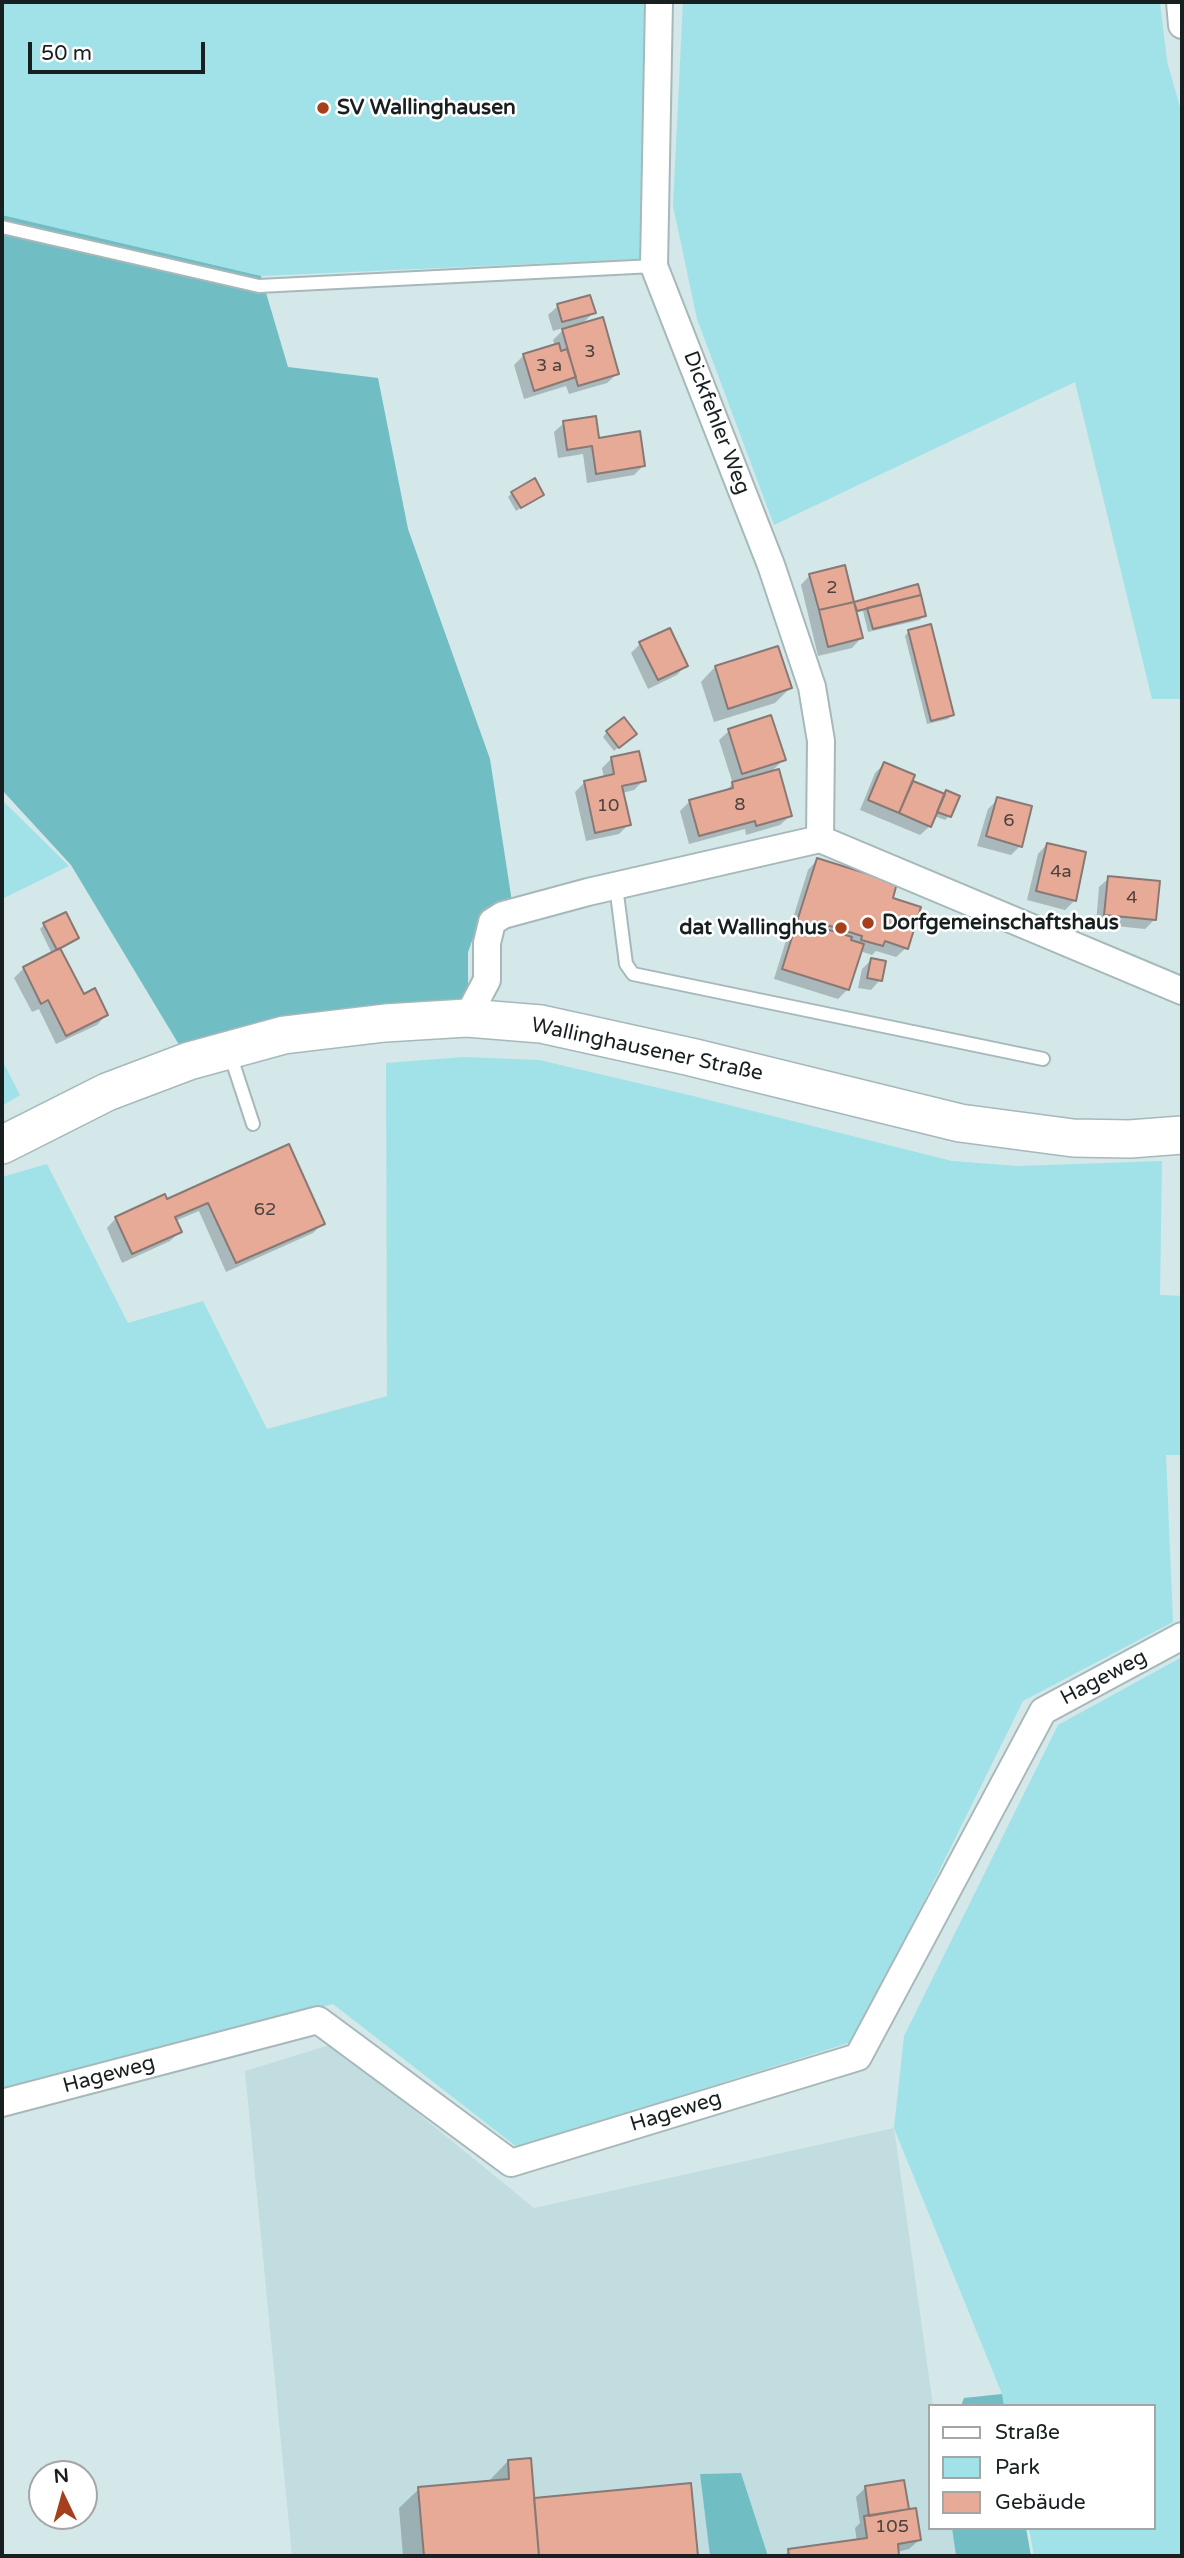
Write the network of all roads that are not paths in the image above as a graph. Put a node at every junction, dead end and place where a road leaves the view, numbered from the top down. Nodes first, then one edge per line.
1 (659, 2) edge
2 (1180, 2) edge
3 (1182, 24) edge
4 (2, 227) edge
5 (653, 266) junction
6 (820, 839) junction
7 (616, 886) junction
8 (1182, 991) edge
9 (467, 1018) junction
10 (229, 1050) junction
11 (1043, 1059) dead end
12 (253, 1124) dead end
13 (1182, 1135) edge
14 (2, 1145) edge
15 (1182, 1636) edge
16 (2, 2103) edge

1 - 5 street, Dickfehler Weg
2 - 3 street
4 - 5 lane
5 - 6 street, Dickfehler Weg
6 - 7 street
6 - 8 street
7 - 9 street
7 - 11 lane
9 - 10 street, Wallinghausener Straße
9 - 13 street, Wallinghausener Straße
10 - 12 lane
10 - 14 street, Wallinghausener Straße
15 - 16 street, Hageweg

